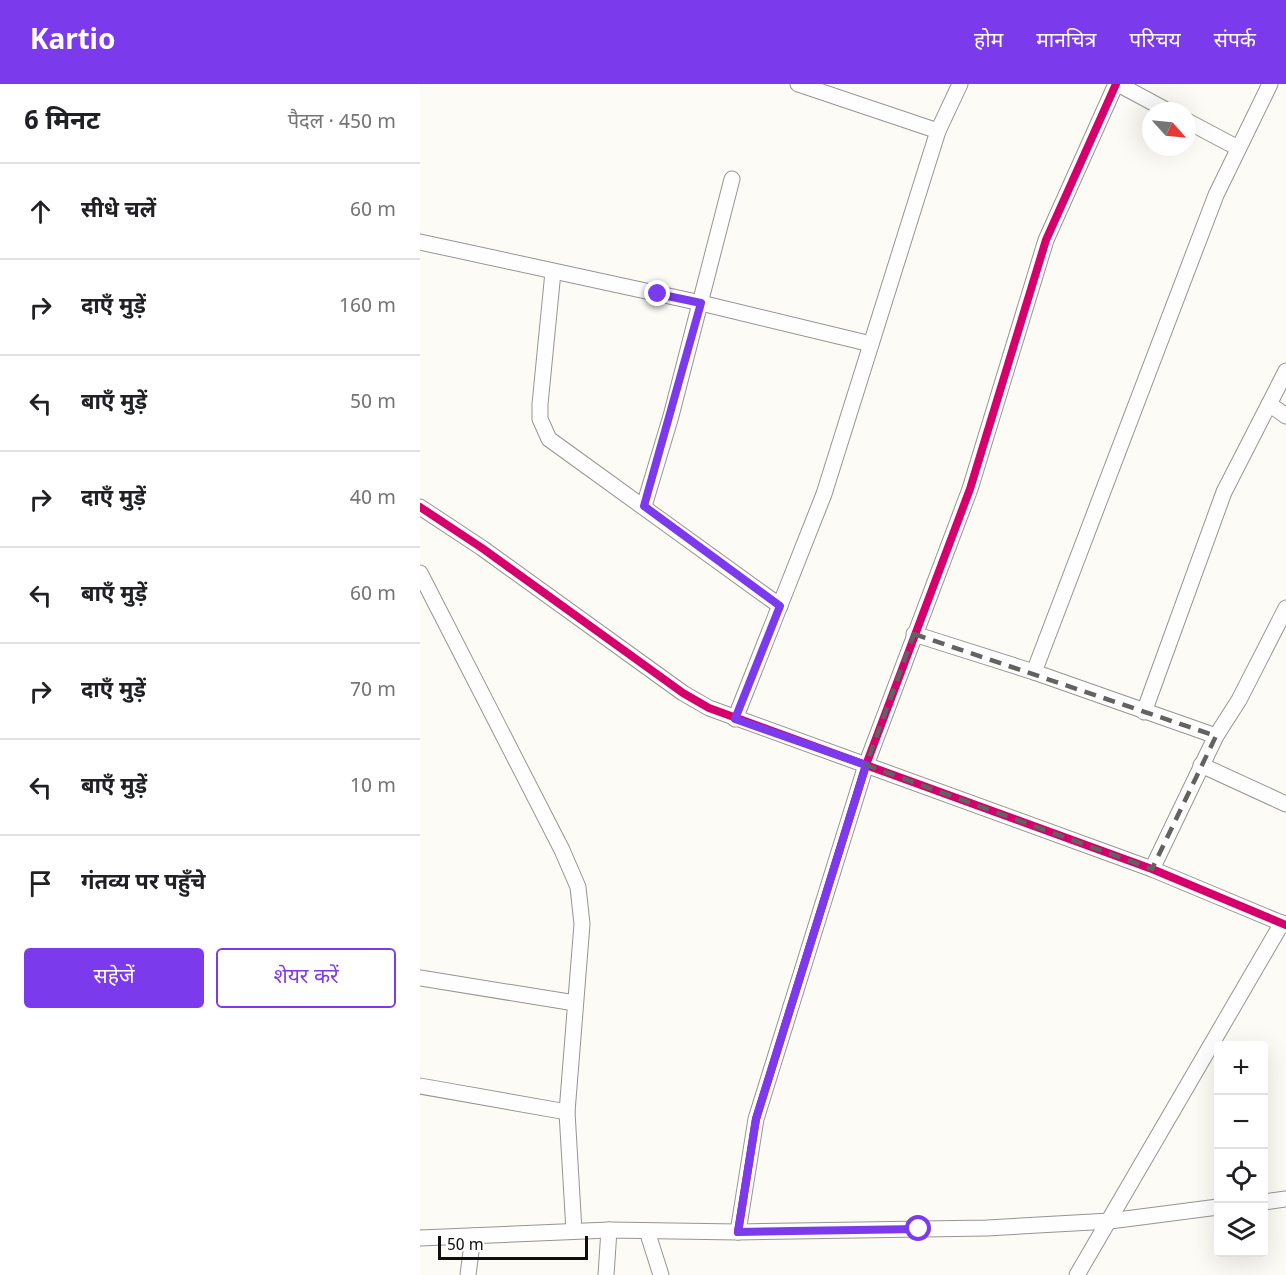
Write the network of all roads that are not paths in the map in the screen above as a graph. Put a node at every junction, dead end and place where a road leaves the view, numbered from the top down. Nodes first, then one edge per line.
1 (798, 84) edge
2 (960, 84) edge
3 (1117, 84) edge
4 (1269, 84) edge
5 (819, 87) edge
6 (1151, 102) edge
7 (1196, 126) edge
8 (938, 131) junction
9 (1238, 148) junction
10 (732, 179) dead end
11 (420, 242) edge
12 (552, 272) junction
13 (701, 303) junction
14 (871, 344) junction
15 (1286, 371) edge
16 (1269, 404) junction
17 (1286, 416) edge
18 (644, 506) junction
19 (420, 507) edge
20 (420, 573) edge
21 (780, 606) junction
22 (1286, 608) edge
23 (914, 634) junction
24 (1034, 672) junction
25 (1144, 711) junction
26 (735, 719) junction
27 (1216, 736) junction
28 (866, 765) junction
29 (1202, 765) junction
30 (1286, 804) edge
31 (1152, 869) junction
32 (1284, 924) edge
33 (420, 978) edge
34 (575, 1003) junction
35 (420, 1086) edge
36 (567, 1112) junction
37 (1286, 1199) edge
38 (1268, 1201) edge
39 (1214, 1208) edge
40 (1110, 1221) junction
41 (609, 1230) junction
42 (574, 1231) junction
43 (647, 1231) junction
44 (738, 1232) junction
45 (473, 1236) junction
46 (420, 1238) edge
47 (468, 1275) edge
48 (606, 1275) edge
49 (661, 1275) edge
50 (1077, 1275) edge

1 - 5 street
2 - 8 street
3 - 6 street
3 - 23 street
4 - 9 street
5 - 8 street
7 - 9 street
8 - 14 street
9 - 24 street
10 - 13 street
11 - 12 street
12 - 13 street
12 - 18 street
13 - 14 street
13 - 18 street
14 - 21 street
15 - 16 street
16 - 17 street
16 - 25 street
18 - 21 street
19 - 26 street
20 - 34 street
21 - 26 street
22 - 27 street
23 - 24 street
23 - 28 street
24 - 25 street
25 - 27 street
26 - 28 street
27 - 29 street
28 - 31 street
28 - 44 street
29 - 30 street
29 - 31 street
31 - 32 street
32 - 40 street
33 - 34 street
34 - 36 street
35 - 36 street
36 - 42 street
37 - 38 street
39 - 40 street
40 - 44 street
40 - 50 street
41 - 42 street
41 - 43 street
41 - 48 street
42 - 45 street
43 - 44 street
43 - 49 street
45 - 46 street
45 - 47 street

